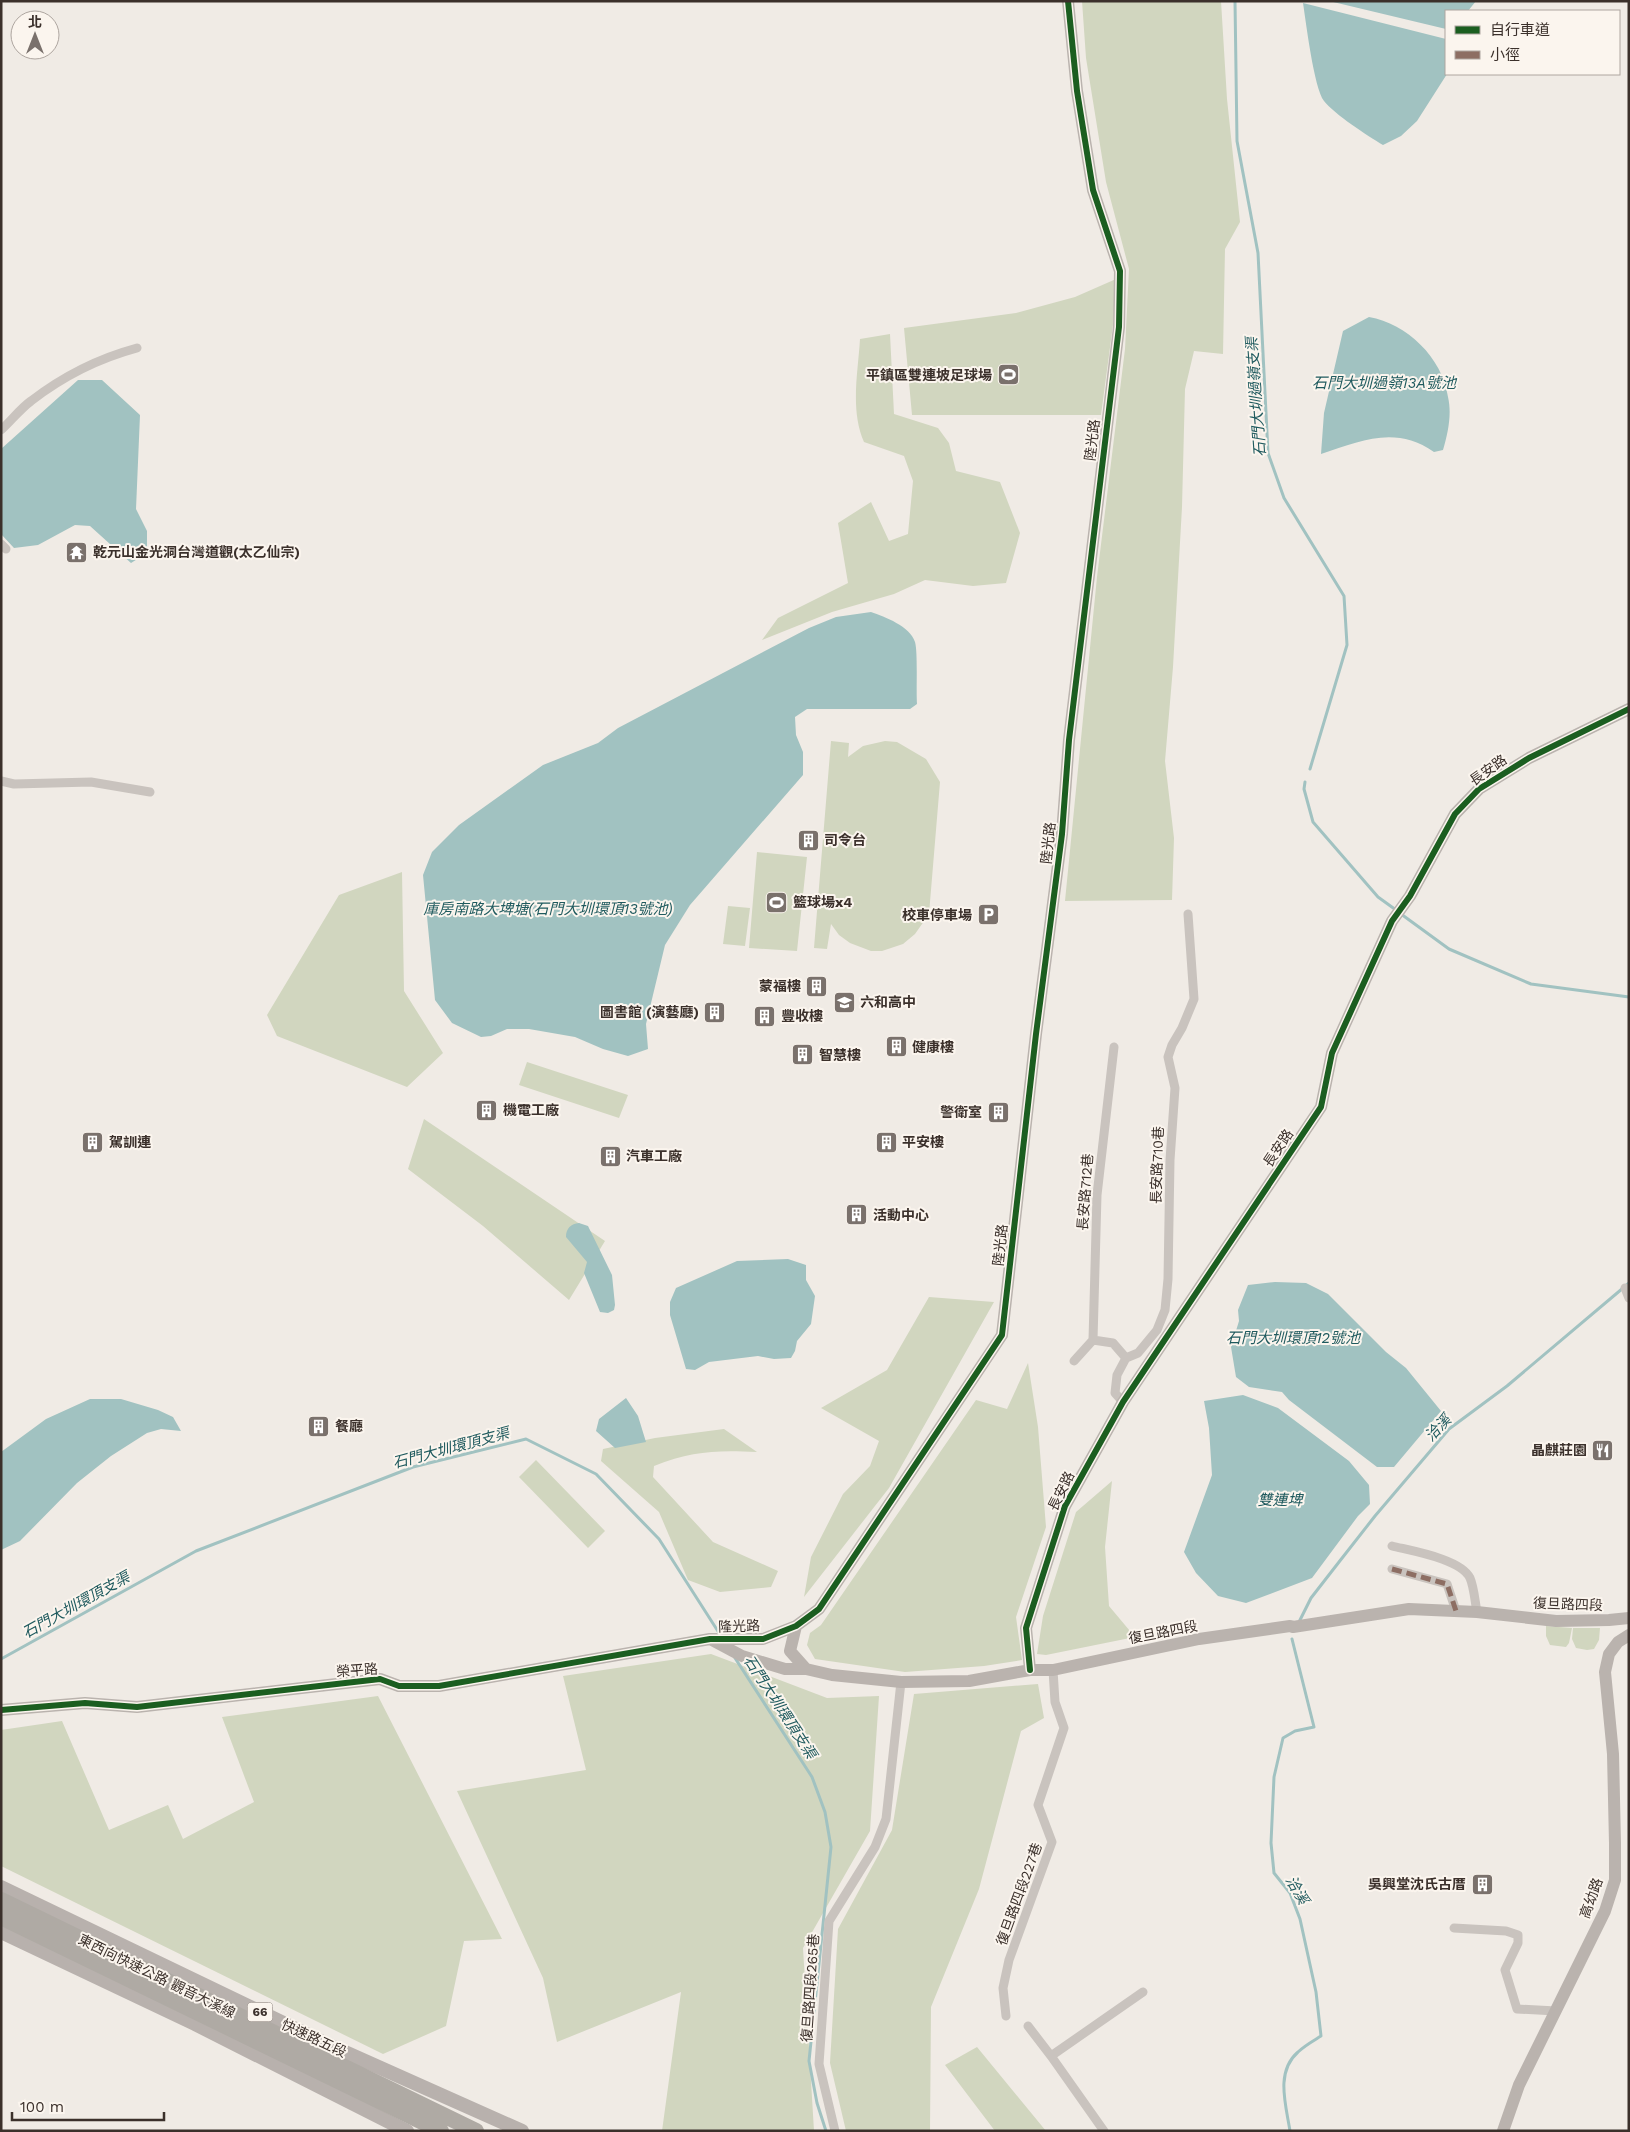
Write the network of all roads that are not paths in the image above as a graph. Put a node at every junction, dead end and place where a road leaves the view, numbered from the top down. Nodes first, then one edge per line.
1 (1068, 1) edge
2 (137, 348) dead end
3 (1, 430) edge
4 (1629, 709) edge
5 (1, 780) edge
6 (150, 792) dead end
7 (1188, 914) dead end
8 (1114, 1047) dead end
9 (1625, 1288) dead end
10 (1629, 1298) edge
11 (1093, 1340) junction
12 (1126, 1358) junction
13 (1074, 1360) dead end
14 (1123, 1402) junction
15 (1392, 1546) dead end
16 (1392, 1569) dead end
17 (1456, 1611) junction
18 (1477, 1612) junction
19 (1629, 1618) edge
20 (796, 1626) junction
21 (1629, 1635) edge
22 (710, 1639) junction
23 (806, 1668) junction
24 (1030, 1670) junction
25 (1052, 1670) junction
26 (901, 1682) junction
27 (1, 1710) edge
28 (1, 1887) edge
29 (1, 1900) edge
30 (1, 1916) edge
31 (1454, 1928) dead end
32 (1, 1932) edge
33 (1143, 1992) dead end
34 (1556, 2011) junction
35 (1006, 2016) dead end
36 (1028, 2026) dead end
37 (1051, 2056) junction
38 (407, 2131) edge
39 (441, 2131) edge
40 (476, 2131) edge
41 (522, 2131) edge
42 (835, 2131) edge
43 (1104, 2131) edge
44 (1503, 2131) edge

1 - 20 street, 陸光路
2 - 3 street
4 - 14 street, 長安路
5 - 6 street
7 - 12 street, 長安路710巷
8 - 11 street, 長安路712巷
9 - 10 street
11 - 12 street
11 - 13 street
12 - 14 street
14 - 24 street, 長安路
15 - 18 street
16 - 17 street
17 - 18 street, 復旦路四段
17 - 25 street, 復旦路四段
18 - 19 street, 復旦路四段
20 - 22 street, 隆光路
20 - 23 street
21 - 34 street, 高幼路
22 - 23 street, 復旦路四段
22 - 27 street, 榮平路
23 - 26 street, 復旦路四段
24 - 25 street, 復旦路四段
24 - 26 street, 復旦路四段
25 - 35 street, 復旦路四段227巷
26 - 42 street, 復旦路四段265巷
28 - 41 main road, 快速路五段 / 66
29 - 40 highway, 東西向快速公路 觀音大溪線 / 66
30 - 39 highway, 東西向快速公路 觀音大溪線 / 66
31 - 34 street
32 - 38 main road
33 - 37 street
34 - 44 street, 高幼路
36 - 37 street
37 - 43 street

